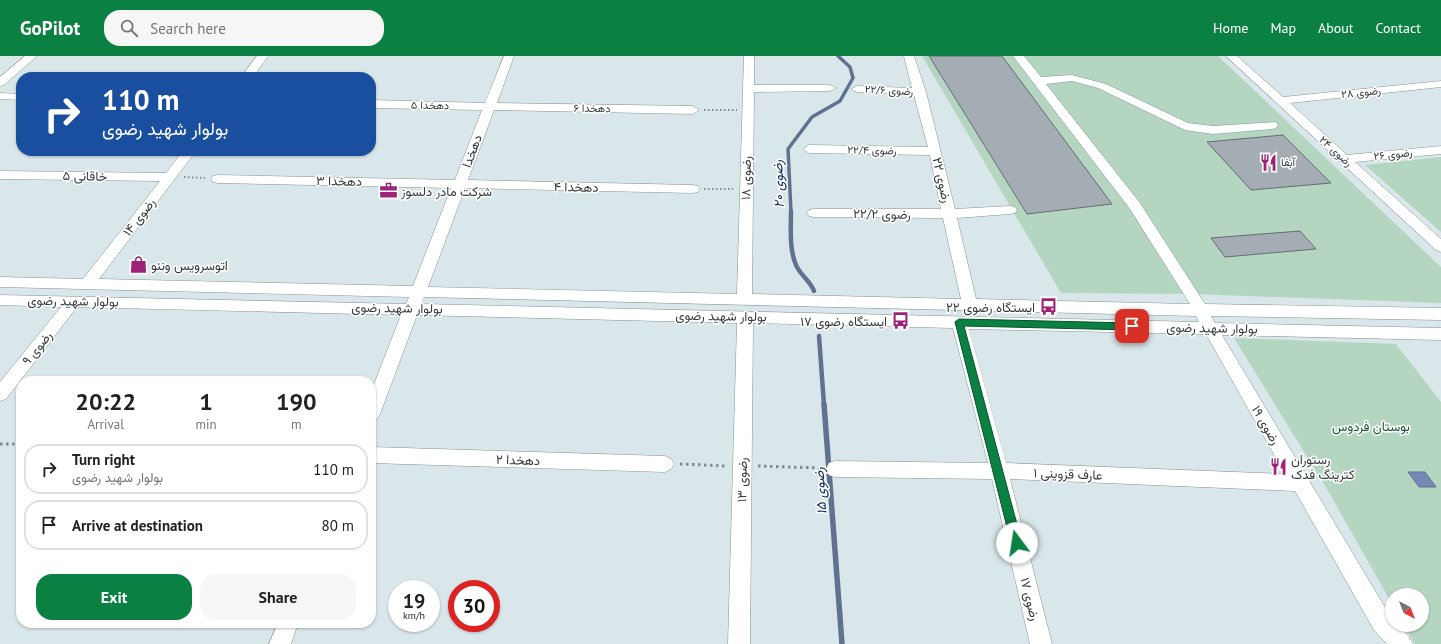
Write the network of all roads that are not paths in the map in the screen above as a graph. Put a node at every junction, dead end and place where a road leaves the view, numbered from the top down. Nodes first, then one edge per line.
1 (18, 56) edge
2 (32, 56) edge
3 (263, 56) edge
4 (509, 56) edge
5 (749, 56) edge
6 (909, 56) edge
7 (1018, 56) edge
8 (1231, 56) edge
9 (0, 71) edge
10 (251, 72) edge
11 (1038, 81) junction
12 (0, 83) edge
13 (1441, 84) edge
14 (830, 88) dead end
15 (748, 89) junction
16 (857, 89) dead end
17 (920, 92) junction
18 (0, 96) edge
19 (16, 97) edge
20 (1280, 101) junction
21 (376, 104) edge
22 (490, 106) junction
23 (694, 110) road end
24 (1272, 125) dead end
25 (809, 149) dead end
26 (936, 150) junction
27 (1441, 150) edge
28 (186, 156) edge
29 (1345, 159) junction
30 (0, 175) edge
31 (170, 177) junction
32 (218, 178) road end
33 (460, 184) junction
34 (693, 190) road end
35 (1010, 210) dead end
36 (814, 213) dead end
37 (950, 214) junction
38 (1441, 247) edge
39 (0, 282) edge
40 (87, 284) junction
41 (418, 291) junction
42 (0, 300) edge
43 (74, 301) junction
44 (970, 305) junction
45 (413, 308) junction
46 (744, 308) junction
47 (1200, 310) junction
48 (1441, 314) edge
49 (959, 322) junction
50 (1210, 328) junction
51 (1441, 334) edge
52 (0, 394) edge
53 (376, 401) edge
54 (376, 455) edge
55 (665, 464) dead end
56 (835, 469) dead end
57 (999, 471) junction
58 (1300, 483) junction
59 (1381, 623) junction
60 (286, 628) edge
61 (280, 644) edge
62 (739, 644) edge
63 (1041, 644) edge
64 (1386, 644) edge
65 (1402, 644) edge

1 - 9 street
2 - 12 street
3 - 10 street
4 - 22 street, دهخدا
5 - 15 street, رضوی ۱۸
6 - 17 street, رضوی ۲۲
7 - 11 street, رضوی ۱۹
8 - 20 street, رضوی ۲۴
11 - 24 street
11 - 47 street, رضوی ۱۹
13 - 20 street, رضوی ۲۸
14 - 15 street
15 - 46 street, رضوی ۱۸
16 - 17 street, رضوی ۲۲/۶
17 - 26 street, رضوی ۲۲
18 - 19 street
20 - 29 street, رضوی ۲۴
21 - 22 street, دهخدا ۵
22 - 23 street, دهخدا ۶
22 - 33 street, دهخدا
25 - 26 street, رضوی ۲۲/۴
26 - 37 street, رضوی ۲۲
27 - 29 street, رضوی ۲۶
28 - 31 street, رضوی ۱۴
29 - 38 street, رضوی ۲۴
30 - 31 street, خاقانی ۵
31 - 40 street, رضوی ۱۴
32 - 33 street, دهخدا ۳
33 - 34 street, دهخدا ۴
33 - 41 street, دهخدا
35 - 37 street, رضوی ۲۲/۲
36 - 37 street, رضوی ۲۲/۲
37 - 44 street, رضوی ۲۲
39 - 40 street, بولوار شهید رضوی
40 - 41 street, بولوار شهید رضوی
41 - 45 street, دهخدا
41 - 46 street, بولوار شهید رضوی
42 - 43 street, بولوار شهید رضوی
43 - 45 street, بولوار شهید رضوی
43 - 52 street, رضوی ۹
44 - 46 street, بولوار شهید رضوی
44 - 47 street, بولوار شهید رضوی
45 - 46 street, بولوار شهید رضوی
45 - 53 street
46 - 49 street, بولوار شهید رضوی
46 - 62 street, رضوی ۱۳
47 - 48 street, بولوار شهید رضوی
47 - 50 street, رضوی ۱۹
49 - 50 street, بولوار شهید رضوی
49 - 57 street, رضوی ۱۷
50 - 51 street, بولوار شهید رضوی
50 - 58 street, رضوی ۱۹
54 - 55 street, دهخدا ۲
56 - 57 street, عارف قزوینی ۱
57 - 58 street, عارف قزوینی ۱
57 - 63 street, رضوی ۱۷
58 - 59 street, رضوی ۱۹
59 - 64 street
59 - 65 street
60 - 61 street

